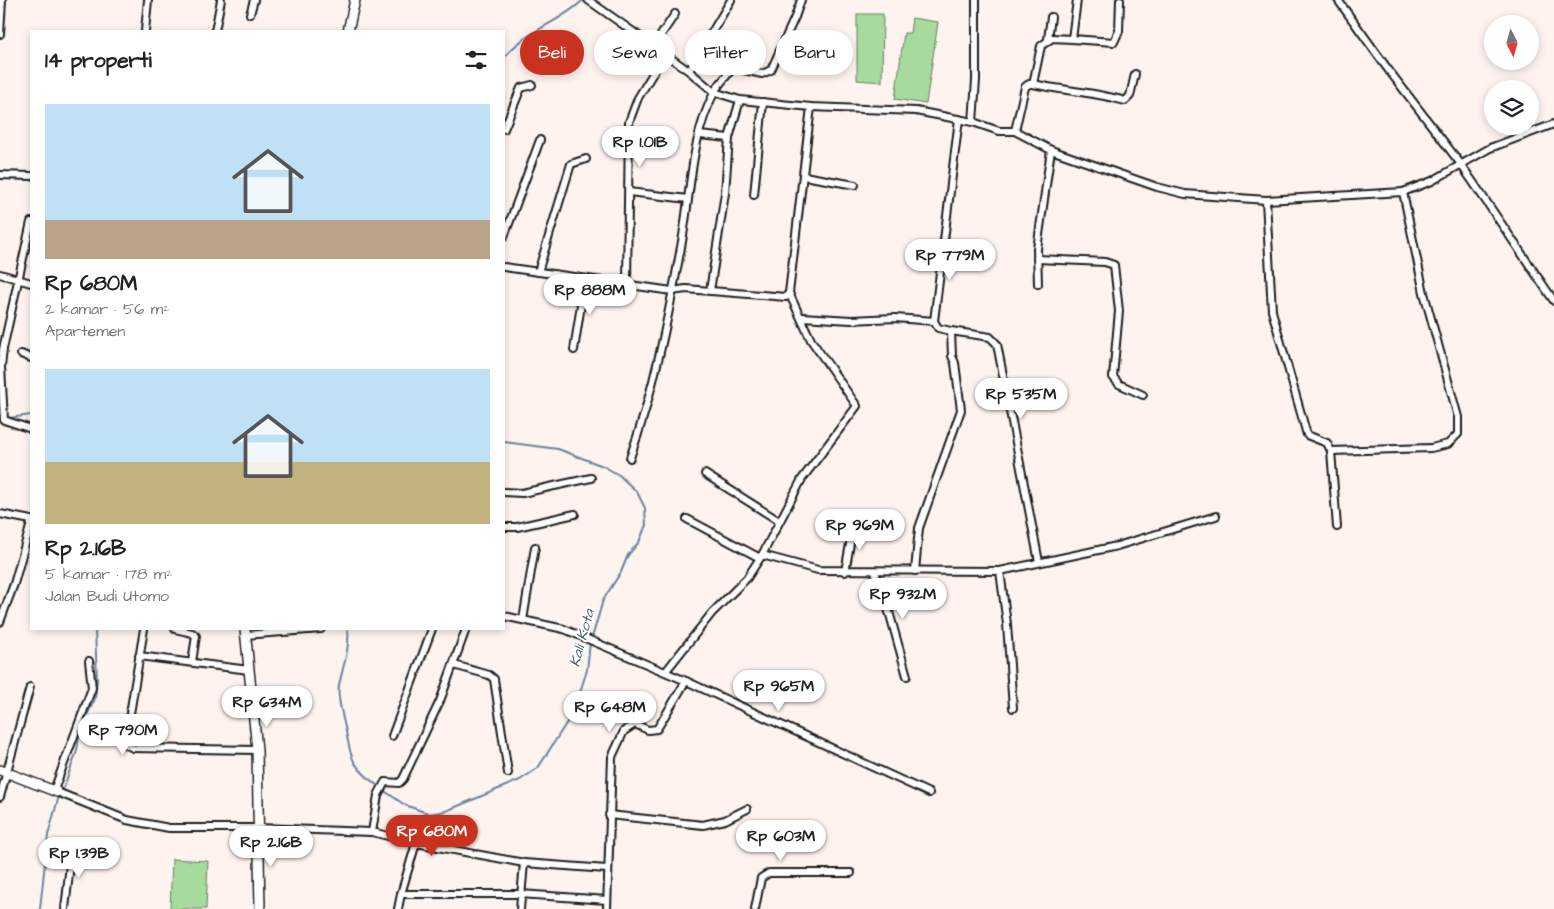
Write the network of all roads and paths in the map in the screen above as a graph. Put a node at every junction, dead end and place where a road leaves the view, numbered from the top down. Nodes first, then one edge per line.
1 (2, 0) edge
2 (148, 0) edge
3 (221, 0) edge
4 (254, 0) edge
5 (355, 0) edge
6 (731, 0) edge
7 (800, 0) edge
8 (976, 0) edge
9 (1077, 0) edge
10 (1120, 0) edge
11 (1338, 0) edge
12 (590, 1) edge
13 (250, 14) dead end
14 (676, 14) dead end
15 (1051, 17) dead end
16 (145, 30) edge
17 (215, 30) edge
18 (348, 30) edge
19 (630, 30) edge
20 (665, 30) edge
21 (713, 30) edge
22 (0, 34) edge
23 (1048, 39) junction
24 (1072, 39) junction
25 (1135, 74) dead end
26 (652, 75) edge
27 (694, 75) edge
28 (1033, 84) junction
29 (532, 85) dead end
30 (714, 92) junction
31 (740, 100) junction
32 (763, 102) junction
33 (812, 107) junction
34 (959, 119) junction
35 (973, 122) junction
36 (1554, 124) edge
37 (505, 127) edge
38 (1015, 131) junction
39 (698, 135) junction
40 (729, 138) junction
41 (540, 140) dead end
42 (1051, 150) junction
43 (586, 159) dead end
44 (1460, 163) junction
45 (0, 175) edge
46 (30, 176) edge
47 (804, 176) junction
48 (855, 185) dead end
49 (629, 192) junction
50 (1403, 192) junction
51 (754, 195) dead end
52 (688, 199) junction
53 (1266, 200) junction
54 (30, 227) edge
55 (505, 235) edge
56 (1037, 259) junction
57 (505, 267) edge
58 (538, 272) junction
59 (0, 274) edge
60 (585, 278) junction
61 (19, 279) junction
62 (30, 283) edge
63 (627, 284) junction
64 (1038, 284) dead end
65 (672, 291) junction
66 (710, 291) junction
67 (789, 293) junction
68 (1554, 301) edge
69 (802, 317) junction
70 (934, 322) junction
71 (951, 331) junction
72 (574, 350) dead end
73 (21, 354) dead end
74 (30, 358) edge
75 (1144, 395) dead end
76 (30, 429) edge
77 (1331, 451) junction
78 (630, 458) dead end
79 (705, 474) dead end
80 (591, 478) dead end
81 (505, 492) edge
82 (0, 514) edge
83 (575, 514) dead end
84 (1216, 516) dead end
85 (687, 519) dead end
86 (779, 520) junction
87 (30, 522) edge
88 (30, 526) edge
89 (505, 527) edge
90 (853, 527) dead end
91 (1337, 527) dead end
92 (535, 547) dead end
93 (761, 556) junction
94 (1039, 562) junction
95 (916, 571) junction
96 (1000, 571) junction
97 (845, 572) junction
98 (875, 572) junction
99 (505, 616) edge
100 (523, 620) junction
101 (0, 622) edge
102 (144, 630) edge
103 (178, 630) edge
104 (296, 630) edge
105 (432, 630) edge
106 (466, 630) edge
107 (245, 632) edge
108 (139, 656) junction
109 (89, 661) dead end
110 (192, 662) junction
111 (454, 665) junction
112 (249, 670) junction
113 (666, 671) junction
114 (907, 676) dead end
115 (686, 681) junction
116 (30, 687) dead end
117 (1013, 708) dead end
118 (392, 736) dead end
119 (257, 750) junction
120 (3, 771) edge
121 (508, 773) dead end
122 (56, 791) junction
123 (929, 793) dead end
124 (0, 797) edge
125 (747, 809) dead end
126 (610, 815) junction
127 (258, 828) junction
128 (372, 832) junction
129 (416, 843) junction
130 (72, 847) dead end
131 (524, 863) junction
132 (607, 869) junction
133 (851, 873) dead end
134 (401, 894) junction
135 (520, 894) junction
136 (606, 900) junction
137 (65, 909) edge
138 (260, 909) edge
139 (398, 909) edge
140 (520, 909) edge
141 (606, 909) edge
142 (755, 909) edge

1 - 22 street
2 - 16 street
3 - 17 street
4 - 13 street
5 - 18 street
6 - 21 street
7 - 30 street
8 - 35 street
9 - 24 street
10 - 24 street
11 - 44 street
12 - 19 street
14 - 20 street
15 - 23 street
23 - 24 street
23 - 28 street
25 - 28 street
26 - 49 street
27 - 30 street
28 - 38 street
29 - 37 street
30 - 31 street
30 - 39 street
31 - 32 street
31 - 40 street
32 - 33 street
32 - 51 street
33 - 34 street
33 - 47 street
34 - 35 street
34 - 70 street
35 - 38 street
36 - 44 street
38 - 42 street
39 - 40 street
39 - 52 street
40 - 66 street
41 - 55 street
42 - 53 street
42 - 56 street
43 - 58 street
44 - 50 street
44 - 68 street
45 - 46 street
47 - 48 street
47 - 67 street
49 - 52 street
49 - 63 street
50 - 53 street
50 - 77 street
52 - 65 street
53 - 77 street
54 - 61 street
56 - 64 street
56 - 75 street
57 - 58 street
58 - 60 street
59 - 61 street
60 - 63 street
60 - 72 street
61 - 62 street
61 - 76 street
63 - 65 street
65 - 66 street
65 - 78 street
66 - 67 street
67 - 69 street
69 - 70 street
69 - 86 street
70 - 71 street
71 - 94 street
71 - 95 street
73 - 74 street
77 - 91 street
79 - 86 street
80 - 81 street
82 - 87 street
83 - 89 street
84 - 94 street
85 - 93 street
86 - 93 street
88 - 101 street
90 - 97 street
92 - 100 street
93 - 97 street
93 - 113 street
94 - 96 street
95 - 96 street
95 - 98 street
96 - 117 street
97 - 98 street
98 - 114 street
99 - 100 street
100 - 113 street
102 - 108 street
103 - 110 street
104 - 107 street
105 - 118 street
106 - 111 street
107 - 112 street
108 - 110 street
108 - 119 street
109 - 122 street
110 - 112 street
111 - 121 street
111 - 128 street
112 - 119 street
113 - 115 street
115 - 123 street
115 - 126 street
116 - 120 street
119 - 127 street
120 - 122 street
120 - 124 street
122 - 127 street
125 - 126 street
126 - 132 street
127 - 128 street
127 - 138 street
128 - 129 street
129 - 131 street
129 - 134 street
130 - 137 street
131 - 132 street
131 - 135 street
132 - 136 street
133 - 142 street
134 - 135 street
134 - 139 street
135 - 136 street
135 - 140 street
136 - 141 street

